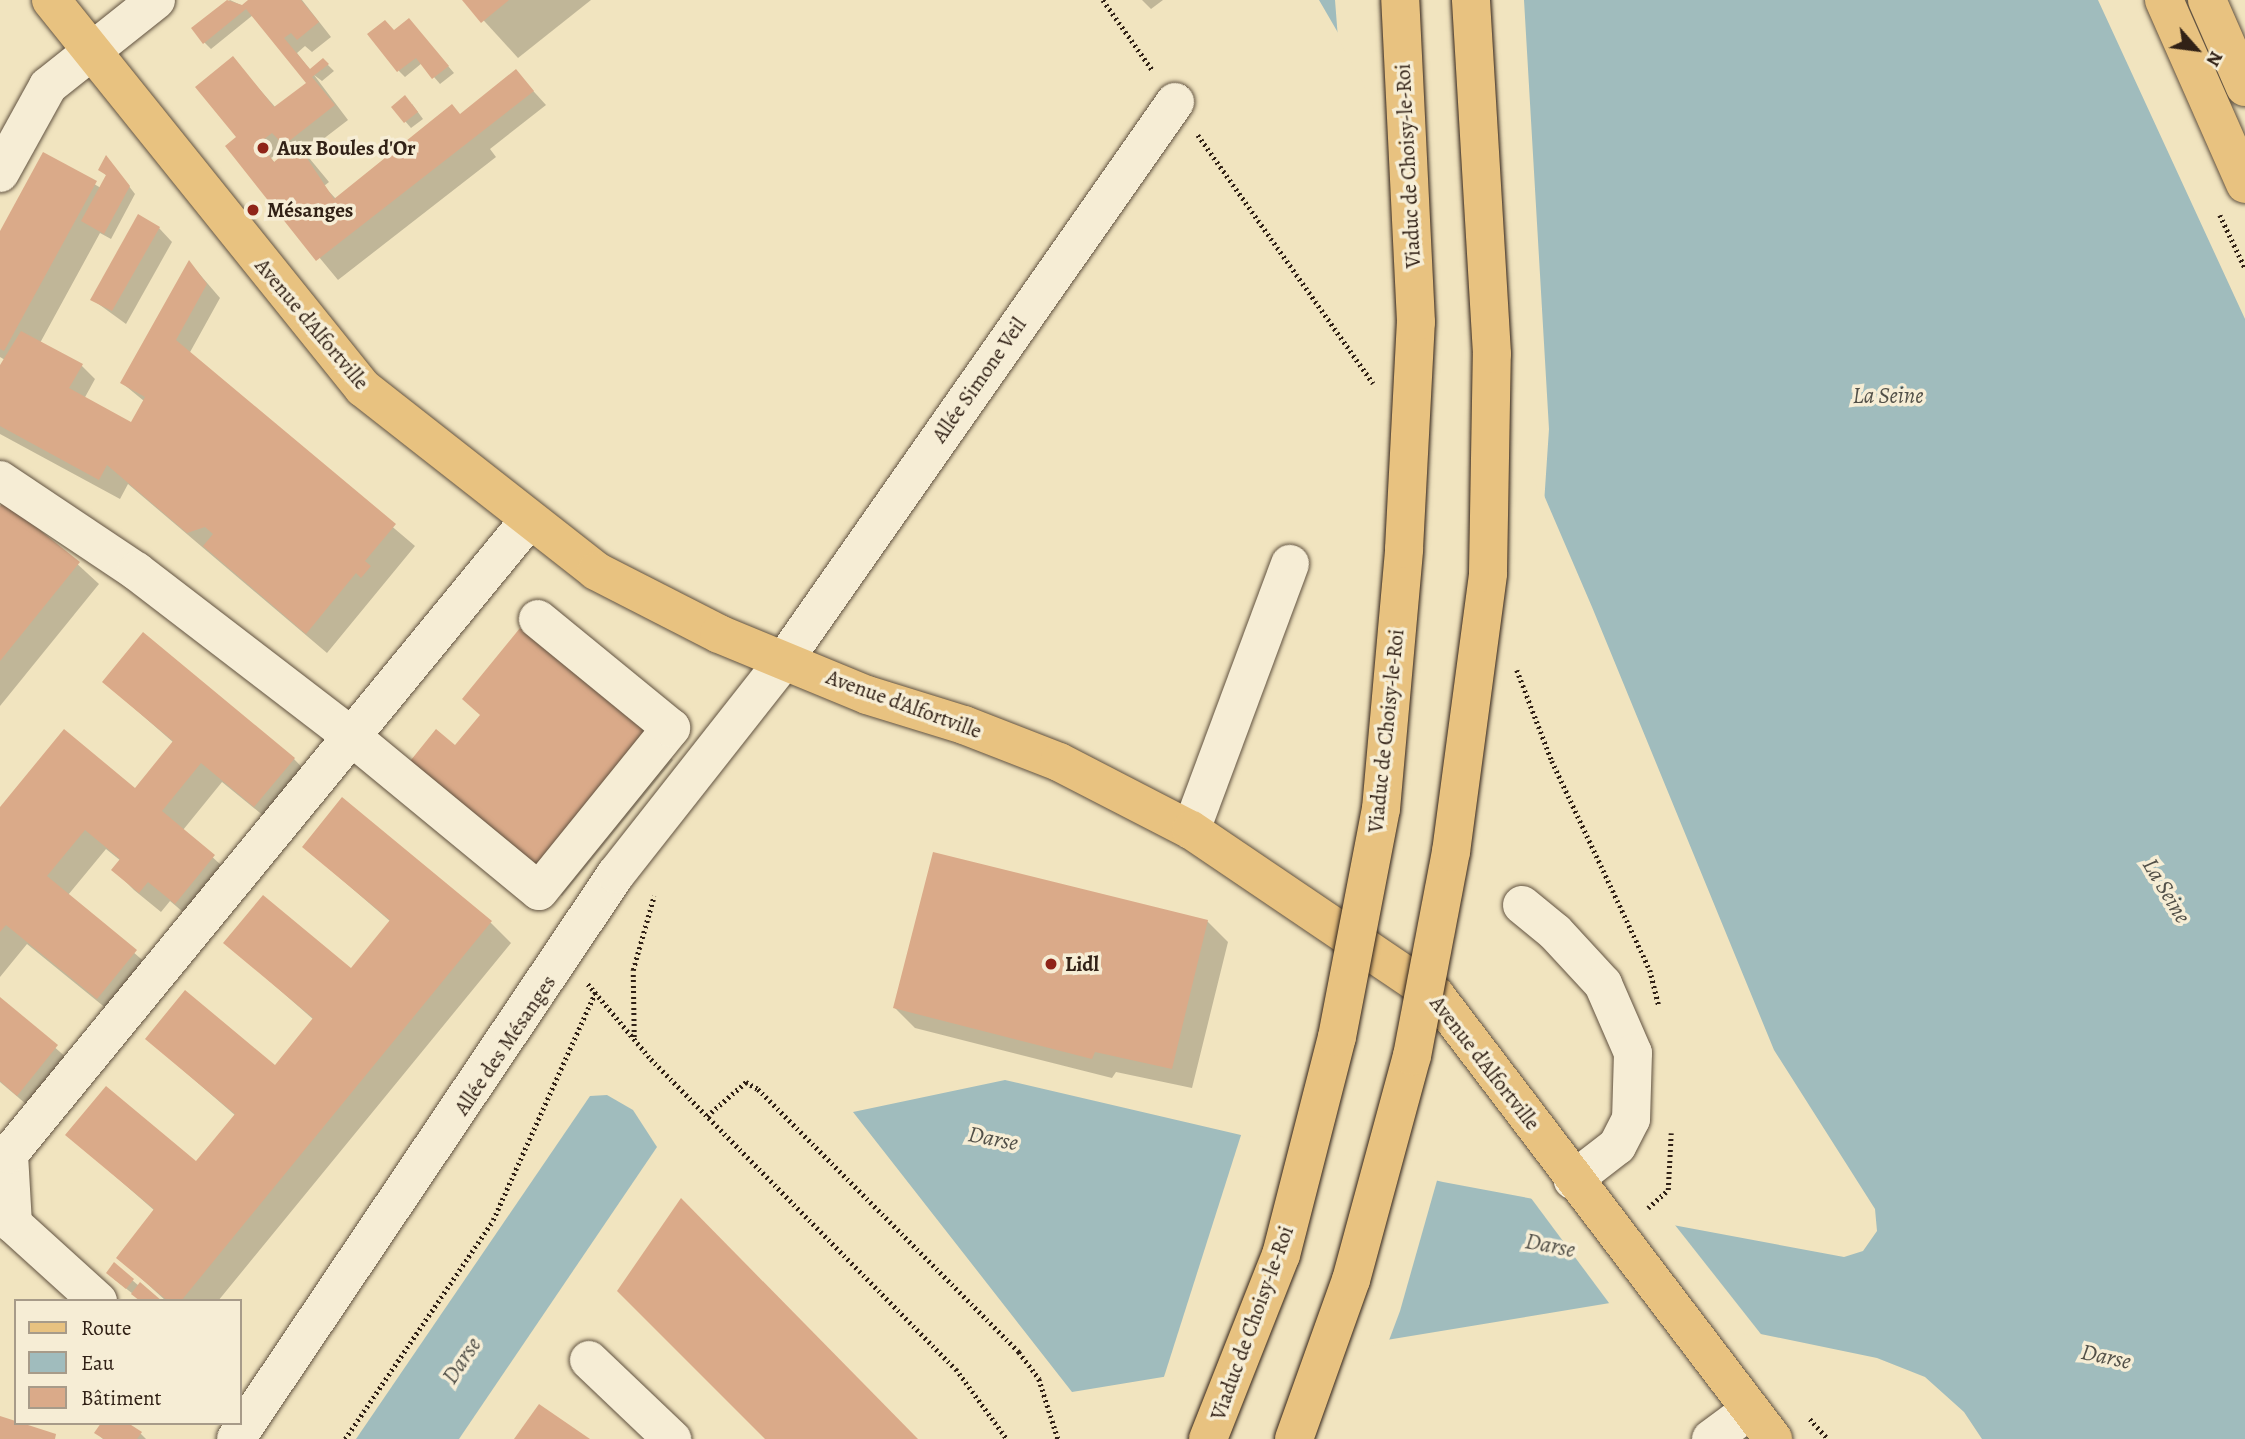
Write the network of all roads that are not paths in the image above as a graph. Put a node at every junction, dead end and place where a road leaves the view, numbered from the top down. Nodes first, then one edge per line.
1 (51, 0) edge
2 (156, 0) edge
3 (1400, 0) edge
4 (1471, 0) edge
5 (2164, 0) edge
6 (2207, 0) edge
7 (91, 51) junction
8 (2245, 87) edge
9 (1175, 102) dead end
10 (0, 173) edge
11 (2245, 184) edge
12 (0, 480) edge
13 (528, 520) junction
14 (1290, 564) dead end
15 (538, 619) dead end
16 (785, 659) junction
17 (352, 737) junction
18 (1191, 830) junction
19 (1522, 905) dead end
20 (1576, 1184) junction
21 (96, 1299) edge
22 (589, 1360) dead end
23 (242, 1424) edge
24 (1761, 1425) edge
25 (672, 1439) edge
26 (1209, 1439) edge
27 (1294, 1439) edge
28 (1711, 1439) edge

1 - 7 main road, Avenue d'Alfortville
2 - 7 street
3 - 26 main road, Viaduc de Choisy-le-Roi, bridge
4 - 27 main road, bridge
5 - 11 main road
6 - 8 main road
7 - 10 street
7 - 13 main road, Avenue d'Alfortville
9 - 16 street, Allée Simone Veil
12 - 17 street
13 - 16 main road, Avenue d'Alfortville
13 - 17 street
14 - 18 street
15 - 17 street
16 - 18 main road, Avenue d'Alfortville
16 - 23 street, Allée des Mésanges
17 - 21 street
18 - 20 main road, Avenue d'Alfortville
19 - 20 street
20 - 24 main road, Avenue d'Alfortville
22 - 25 street
24 - 28 street

